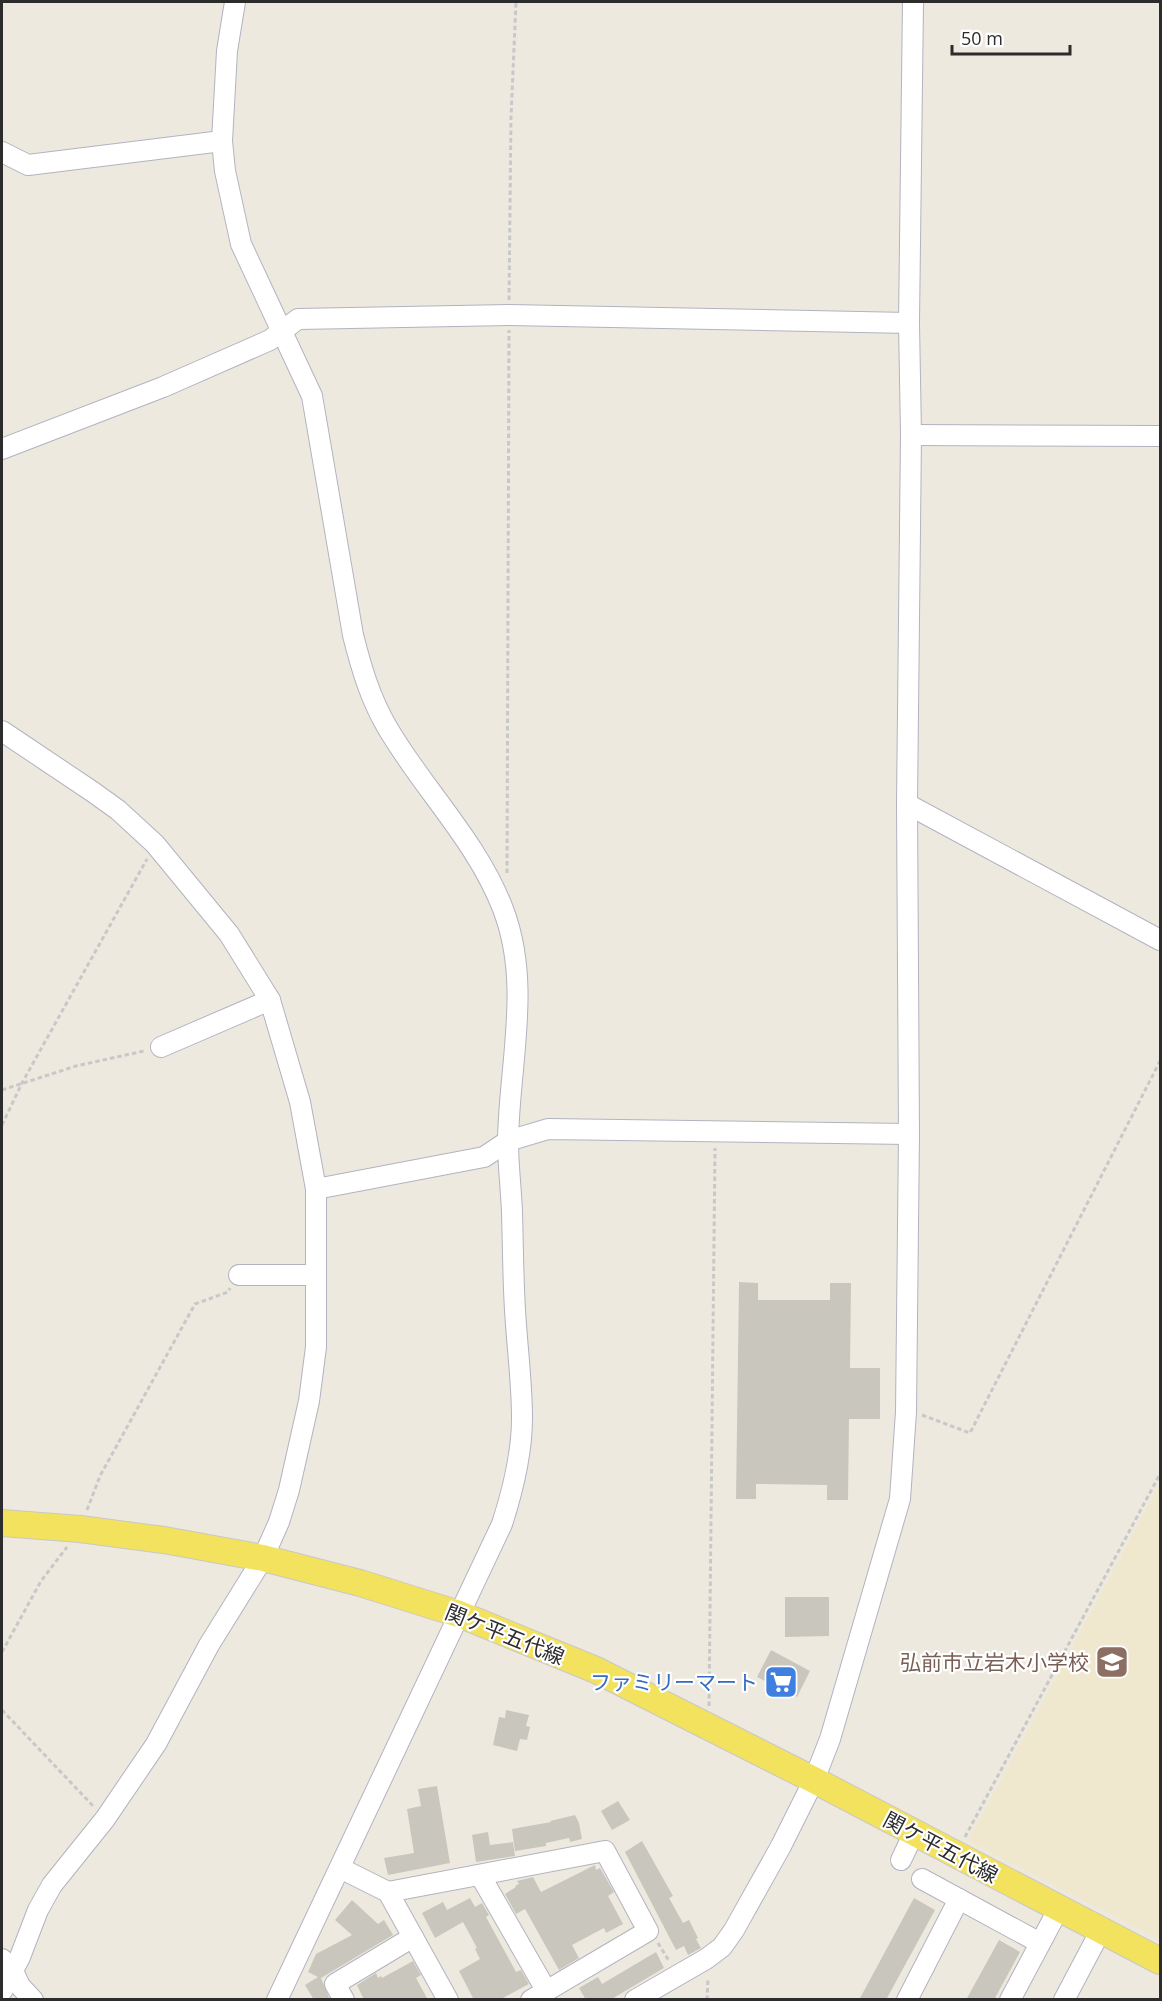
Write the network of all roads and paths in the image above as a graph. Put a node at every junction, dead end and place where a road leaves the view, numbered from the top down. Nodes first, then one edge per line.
1 (235, 2) edge
2 (516, 2) edge
3 (913, 2) edge
4 (222, 141) junction
5 (2, 152) edge
6 (509, 315) junction
7 (909, 323) junction
8 (282, 331) junction
9 (911, 435) junction
10 (1161, 436) edge
11 (2, 449) edge
12 (2, 730) edge
13 (907, 804) junction
14 (155, 844) junction
15 (506, 877) dead end
16 (1161, 940) edge
17 (270, 1000) junction
18 (161, 1047) joint
19 (1161, 1061) edge
20 (22, 1083) junction
21 (2, 1090) edge
22 (2, 1125) edge
23 (715, 1131) junction
24 (909, 1134) junction
25 (508, 1141) junction
26 (316, 1189) junction
27 (239, 1275) joint
28 (316, 1275) junction
29 (906, 1412) junction
30 (1161, 1474) edge
31 (2, 1523) edge
32 (80, 1529) junction
33 (263, 1557) junction
34 (459, 1614) junction
35 (2, 1652) edge
36 (2, 1710) edge
37 (708, 1728) junction
38 (814, 1780) junction
39 (105, 1819) junction
40 (914, 1833) junction
41 (956, 1854) junction
42 (902, 1860) dead end
43 (340, 1868) junction
44 (480, 1875) junction
45 (922, 1879) dead end
46 (388, 1892) junction
47 (959, 1899) junction
48 (1059, 1908) junction
49 (1101, 1930) junction
50 (648, 1931) junction
51 (413, 1936) junction
52 (1040, 1943) junction
53 (1161, 1961) edge
54 (7, 1965) edge
55 (677, 1975) junction
56 (2, 1991) edge
57 (538, 1995) edge
58 (33, 2000) edge
59 (278, 2000) edge
60 (344, 2000) edge
61 (448, 2000) edge
62 (635, 2000) edge
63 (907, 2000) edge
64 (1010, 2000) edge
65 (1064, 2000) edge

1 - 4 street
2 - 6 path
3 - 7 street
4 - 5 street
4 - 8 street
6 - 7 street
6 - 8 street
6 - 15 path
7 - 9 street
8 - 11 street
8 - 25 street
9 - 10 street
9 - 13 street
12 - 14 street
13 - 16 street
13 - 24 street
14 - 17 street
14 - 20 path
17 - 18 street
17 - 26 street
18 - 20 path
19 - 29 path
20 - 21 path
20 - 22 path
23 - 24 street
23 - 25 street
23 - 37 path
24 - 29 street
25 - 26 street
25 - 34 street
26 - 28 street
27 - 28 street
27 - 32 path
28 - 33 street
29 - 38 street
30 - 41 path
31 - 32 main road, 関ケ平五代線
32 - 33 main road, 関ケ平五代線
32 - 35 path
33 - 34 main road, 関ケ平五代線
33 - 39 street
34 - 37 main road, 関ケ平五代線
34 - 43 street
36 - 39 path
37 - 38 main road, 関ケ平五代線
38 - 40 main road, 関ケ平五代線
38 - 55 street
39 - 54 street
40 - 41 main road, 関ケ平五代線
40 - 42 street
41 - 48 main road, 関ケ平五代線
43 - 46 street
43 - 59 street
44 - 46 street
44 - 50 street
44 - 57 street
45 - 47 street
46 - 51 street
47 - 52 street
47 - 63 street
48 - 49 main road, 関ケ平五代線
48 - 52 street
49 - 53 main road, 関ケ平五代線
49 - 65 street
50 - 55 path
50 - 57 street
51 - 60 street
51 - 61 street
52 - 64 street
54 - 56 street
54 - 58 street
55 - 62 street

